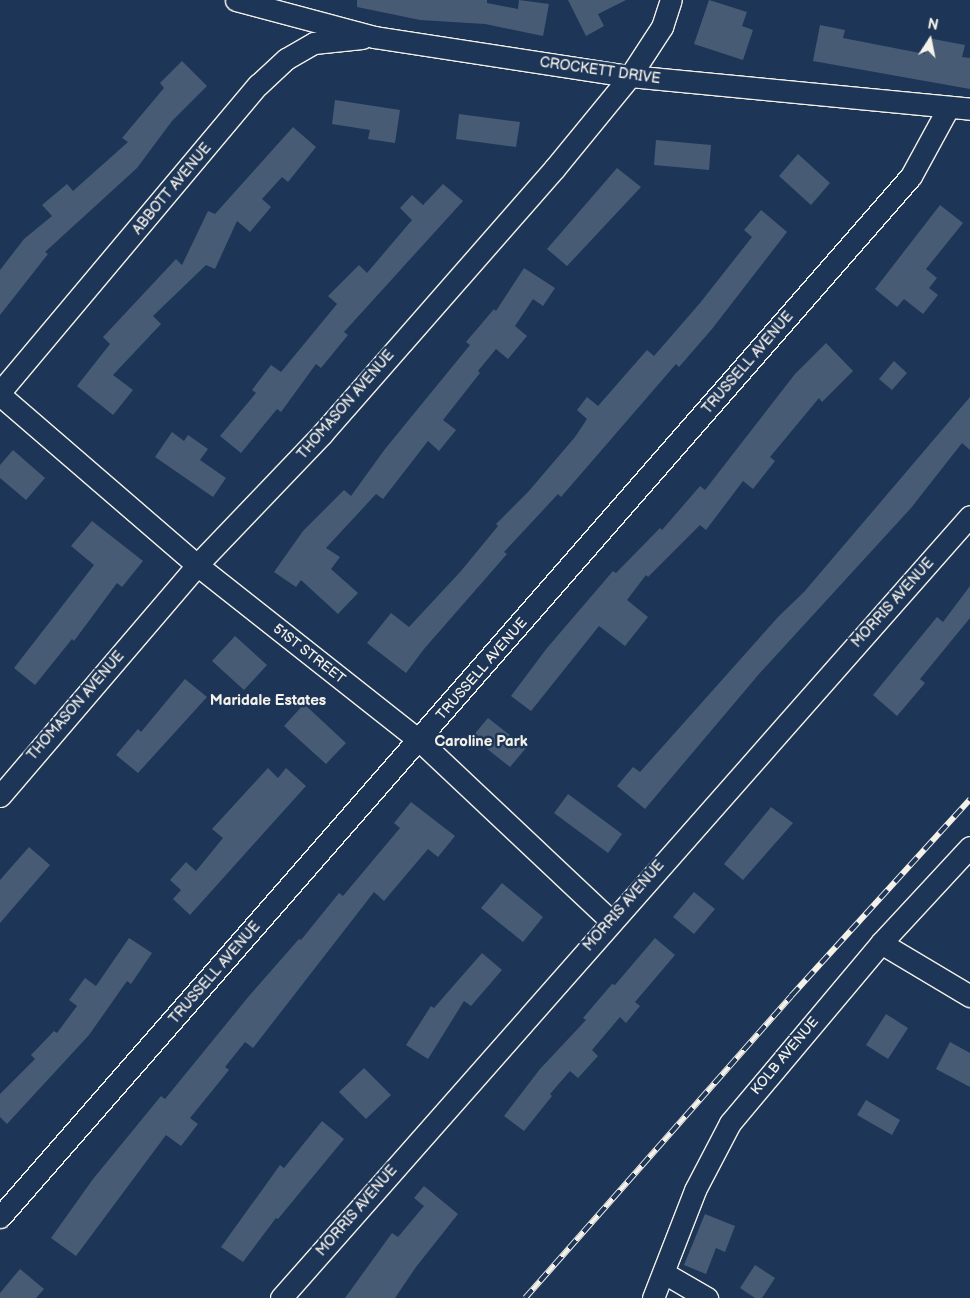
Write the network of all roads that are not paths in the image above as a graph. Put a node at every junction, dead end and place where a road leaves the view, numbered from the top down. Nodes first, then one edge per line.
1 (236, 0) edge
2 (672, 0) edge
3 (374, 37) junction
4 (630, 76) junction
5 (948, 108) junction
6 (970, 109) edge
7 (0, 393) edge
8 (970, 516) edge
9 (197, 565) junction
10 (420, 740) junction
11 (0, 796) edge
12 (970, 848) edge
13 (611, 922) junction
14 (881, 943) junction
15 (970, 996) edge
16 (0, 1217) edge
17 (664, 1273) junction
18 (280, 1298) edge
19 (653, 1298) edge
20 (672, 1298) edge
21 (707, 1298) edge

1 - 3 street, CROCKETT DRIVE
2 - 4 street, THOMASON AVENUE
3 - 4 street, CROCKETT DRIVE
3 - 7 street, ABBOTT AVENUE
4 - 5 street, CROCKETT DRIVE
4 - 9 street, THOMASON AVENUE
5 - 6 street, CROCKETT DRIVE
5 - 10 street, TRUSSELL AVENUE
7 - 9 street, 51ST STREET
8 - 13 street, MORRIS AVENUE
9 - 10 street, 51ST STREET
9 - 11 street, THOMASON AVENUE
10 - 13 street, 51ST STREET
10 - 16 street, TRUSSELL AVENUE
12 - 14 street, KOLB AVENUE
13 - 18 street, MORRIS AVENUE
14 - 15 street
14 - 17 street, KOLB AVENUE
17 - 19 street, KOLB AVENUE
17 - 20 street
17 - 21 street

